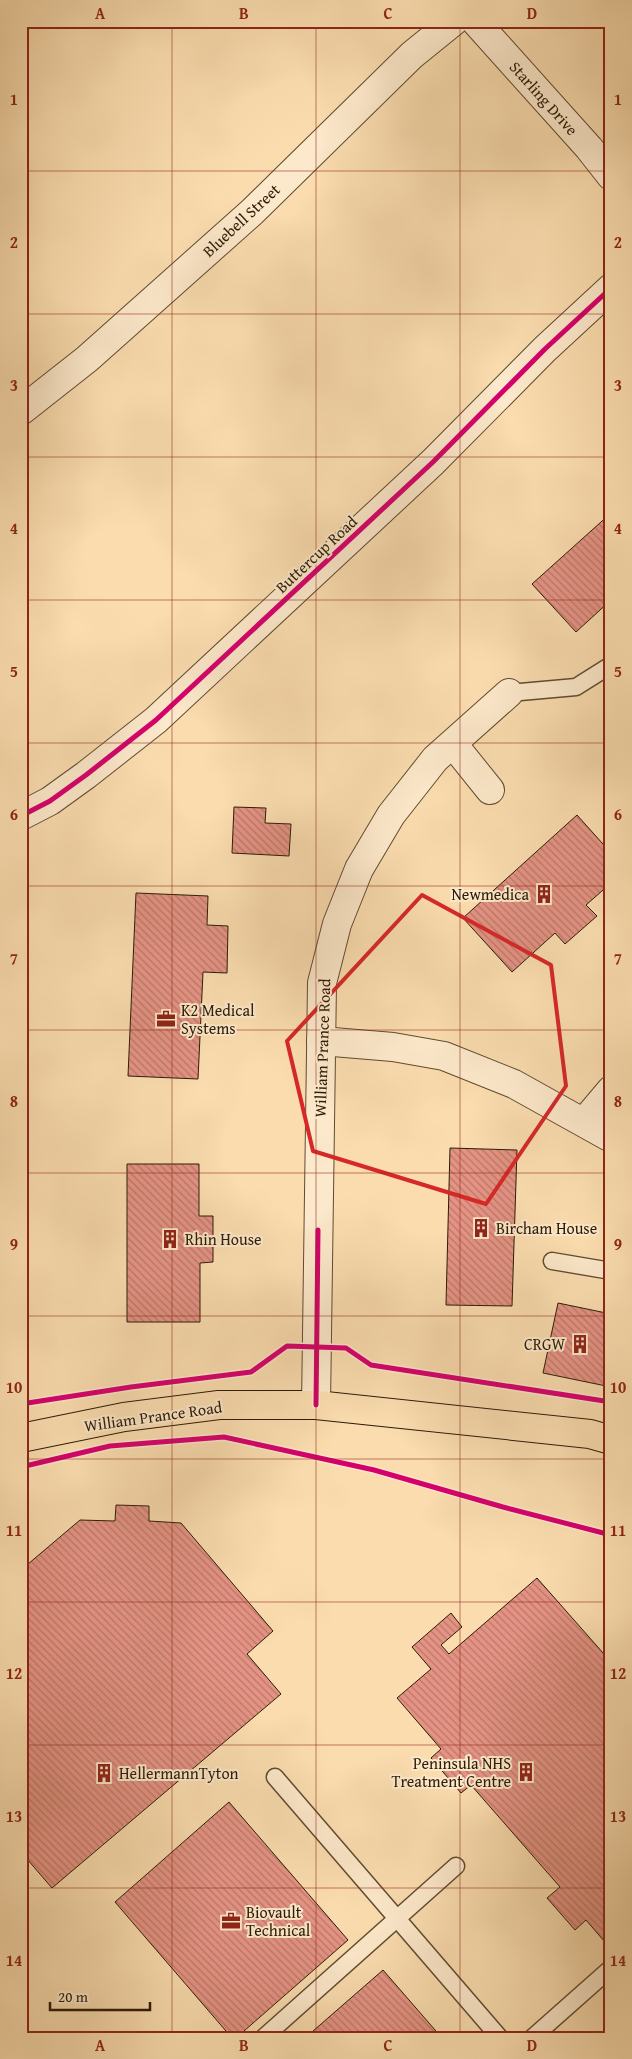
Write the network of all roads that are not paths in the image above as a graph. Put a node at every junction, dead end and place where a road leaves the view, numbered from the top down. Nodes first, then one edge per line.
1 (454, 21) edge
2 (475, 21) edge
3 (611, 176) edge
4 (611, 288) edge
5 (21, 412) edge
6 (610, 665) edge
7 (509, 693) joint
8 (453, 744) junction
9 (490, 790) dead end
10 (21, 816) edge
11 (321, 1040) junction
12 (611, 1090) edge
13 (584, 1122) junction
14 (611, 1138) edge
15 (552, 1261) dead end
16 (611, 1271) edge
17 (316, 1405) junction
18 (21, 1438) edge
19 (611, 1440) edge
20 (275, 1777) dead end
21 (456, 1866) dead end
22 (397, 1918) junction
23 (611, 1968) edge
24 (263, 2038) edge
25 (500, 2038) edge
26 (532, 2038) edge

1 - 5 street, Bluebell Street
2 - 3 street, Starling Drive
4 - 10 street, Buttercup Road
6 - 7 lane
7 - 8 street, William Prance Road
8 - 9 street
8 - 11 street, William Prance Road
11 - 13 street
11 - 17 street, William Prance Road
12 - 13 street
13 - 14 street
15 - 16 lane
17 - 18 main road, William Prance Road
17 - 19 main road, William Prance Road
20 - 22 lane
21 - 22 lane
22 - 24 lane
22 - 25 lane
23 - 26 lane

